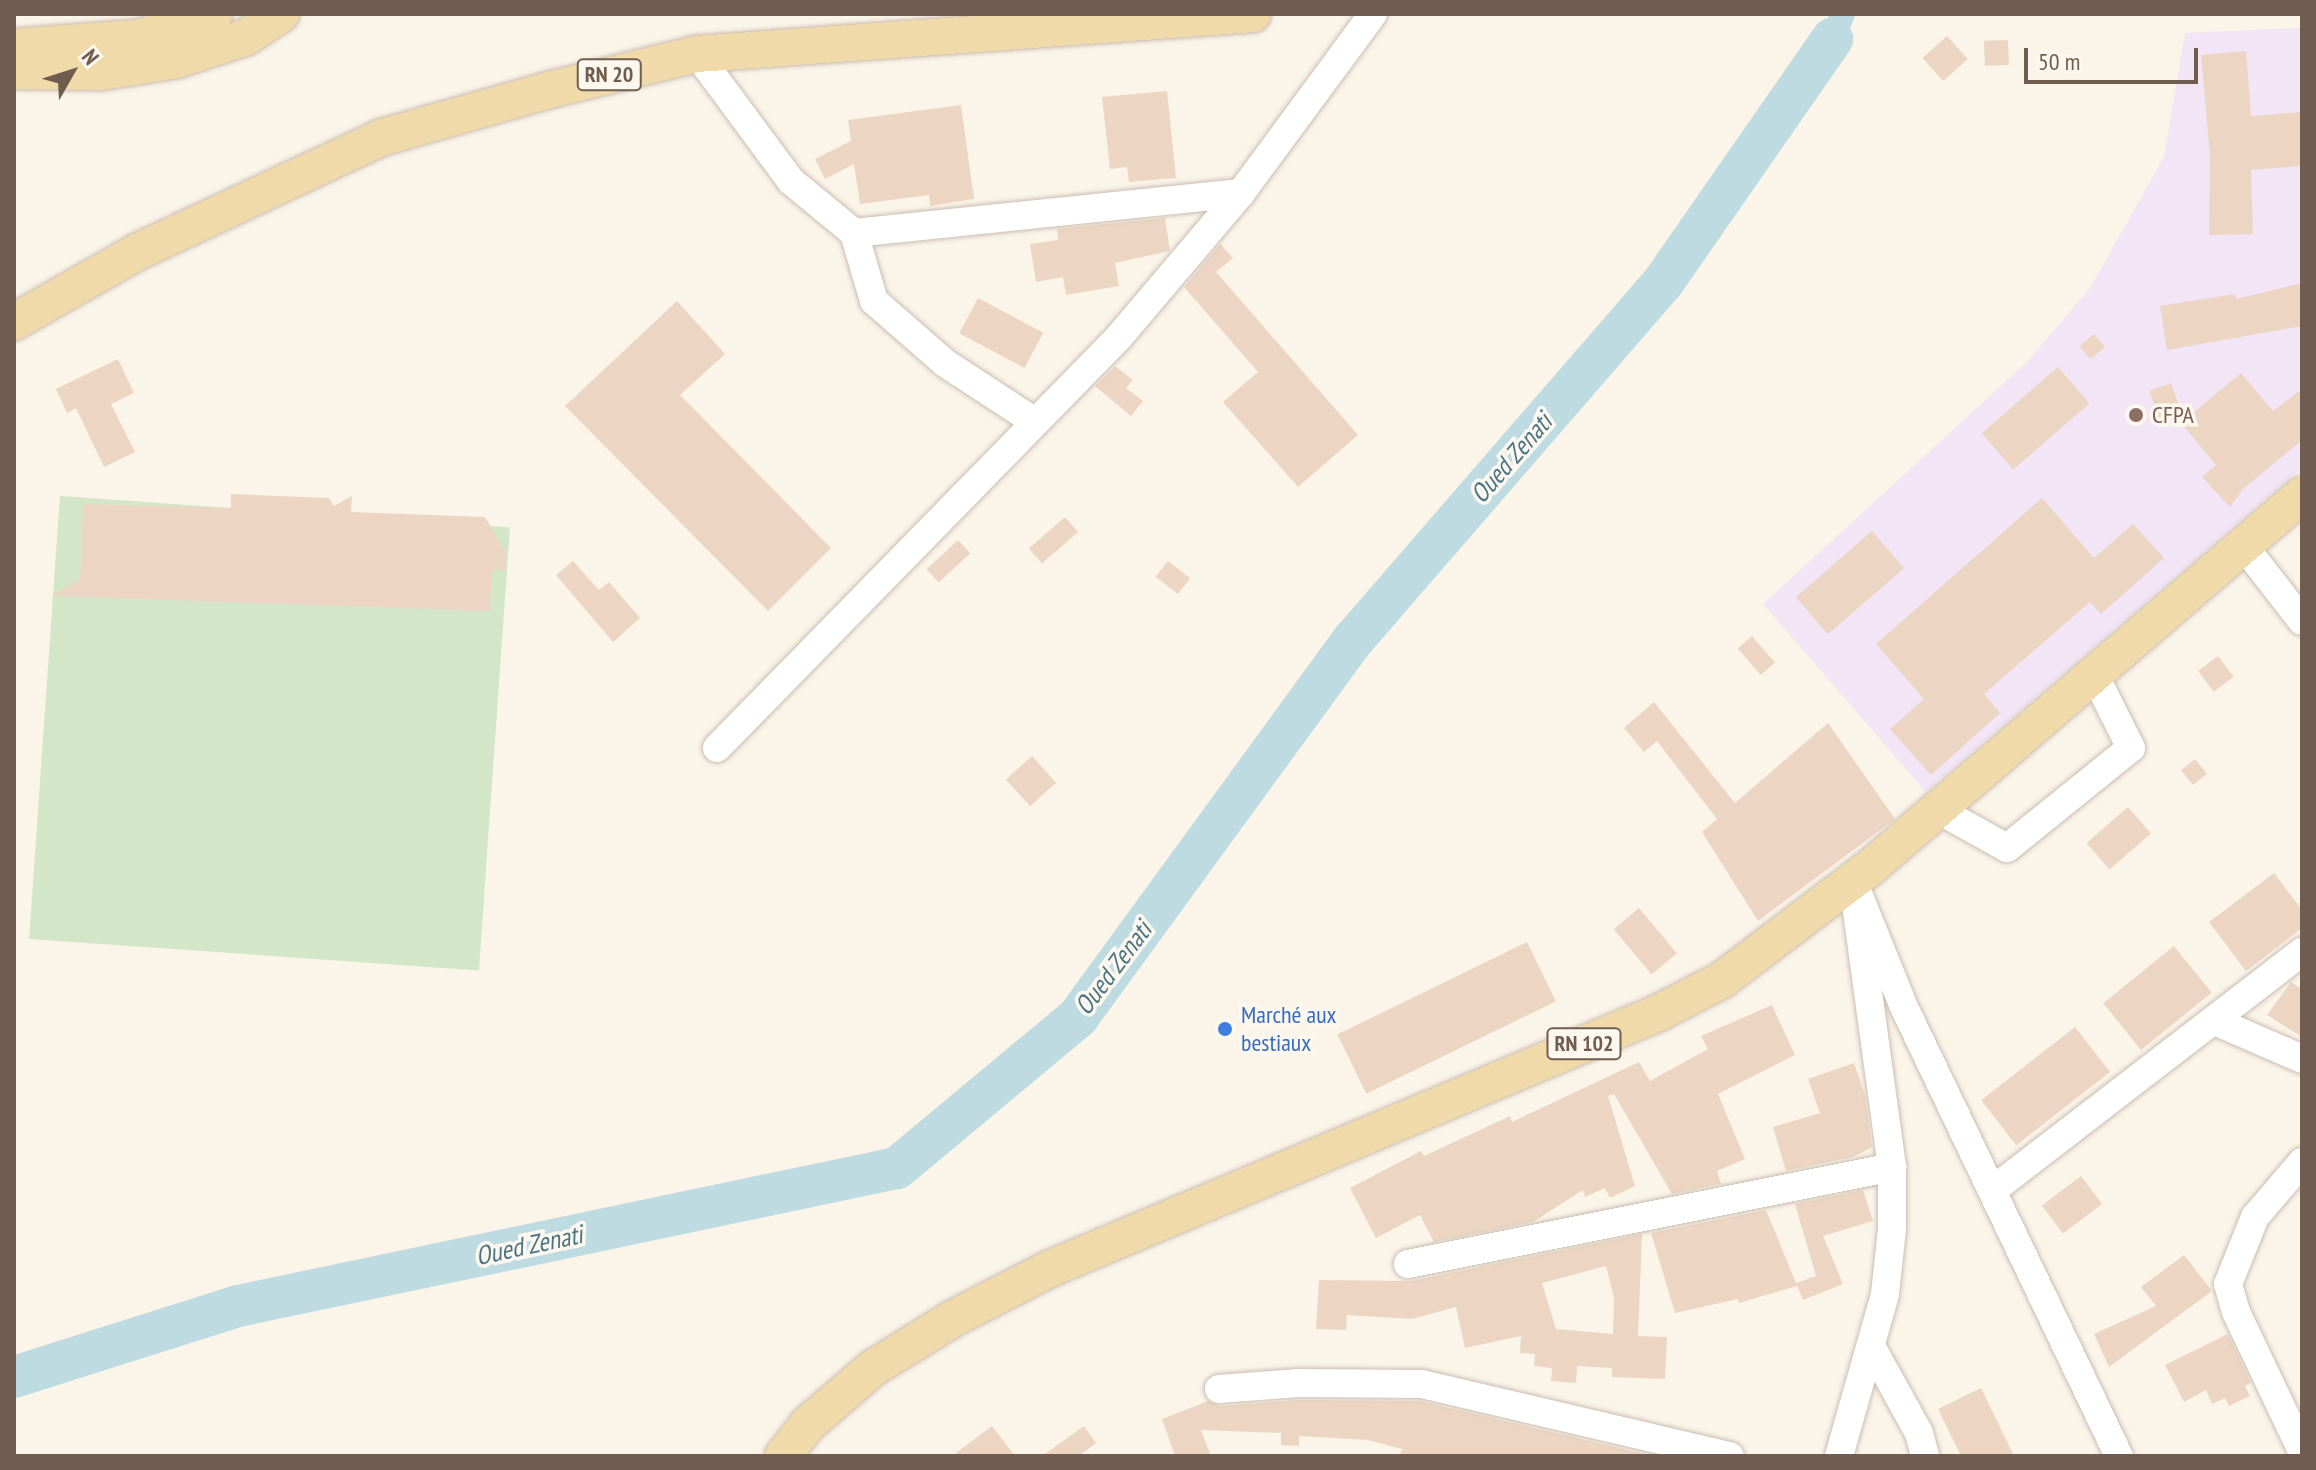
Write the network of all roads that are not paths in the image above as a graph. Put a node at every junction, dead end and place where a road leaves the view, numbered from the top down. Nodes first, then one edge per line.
1 (281, 14) edge
2 (1253, 14) edge
3 (1373, 14) edge
4 (205, 16) edge
5 (1131, 16) edge
6 (14, 47) edge
7 (697, 54) junction
8 (14, 71) edge
9 (1241, 193) junction
10 (854, 233) junction
11 (14, 322) edge
12 (1035, 422) junction
13 (2302, 495) edge
14 (2243, 545) junction
15 (2302, 621) edge
16 (2094, 674) junction
17 (717, 748) dead end
18 (1937, 809) junction
19 (1853, 881) junction
20 (2302, 952) edge
21 (2217, 1022) junction
22 (2302, 1059) edge
23 (2302, 1162) edge
24 (1892, 1167) junction
25 (1994, 1189) junction
26 (1408, 1264) dead end
27 (1871, 1346) junction
28 (1219, 1389) dead end
29 (2302, 1451) edge
30 (783, 1456) edge
31 (1730, 1456) edge
32 (1839, 1456) edge
33 (1925, 1456) edge
34 (2119, 1456) edge

1 - 8 main road
2 - 5 main road, RN 20
3 - 9 street
4 - 6 main road
5 - 7 main road, RN 20
7 - 10 street
7 - 11 main road, RN 20
9 - 10 street
9 - 12 street
10 - 12 street
12 - 17 street
13 - 14 main road, RN 102
14 - 15 street
14 - 16 main road, RN 102
16 - 18 main road, RN 102
16 - 18 street
18 - 19 main road, RN 102
19 - 24 street
19 - 25 street
19 - 30 main road, RN 102
20 - 21 street
21 - 22 street
21 - 25 street
23 - 29 street
24 - 26 street
24 - 27 street
25 - 34 street
27 - 32 street
27 - 33 street
28 - 31 street

